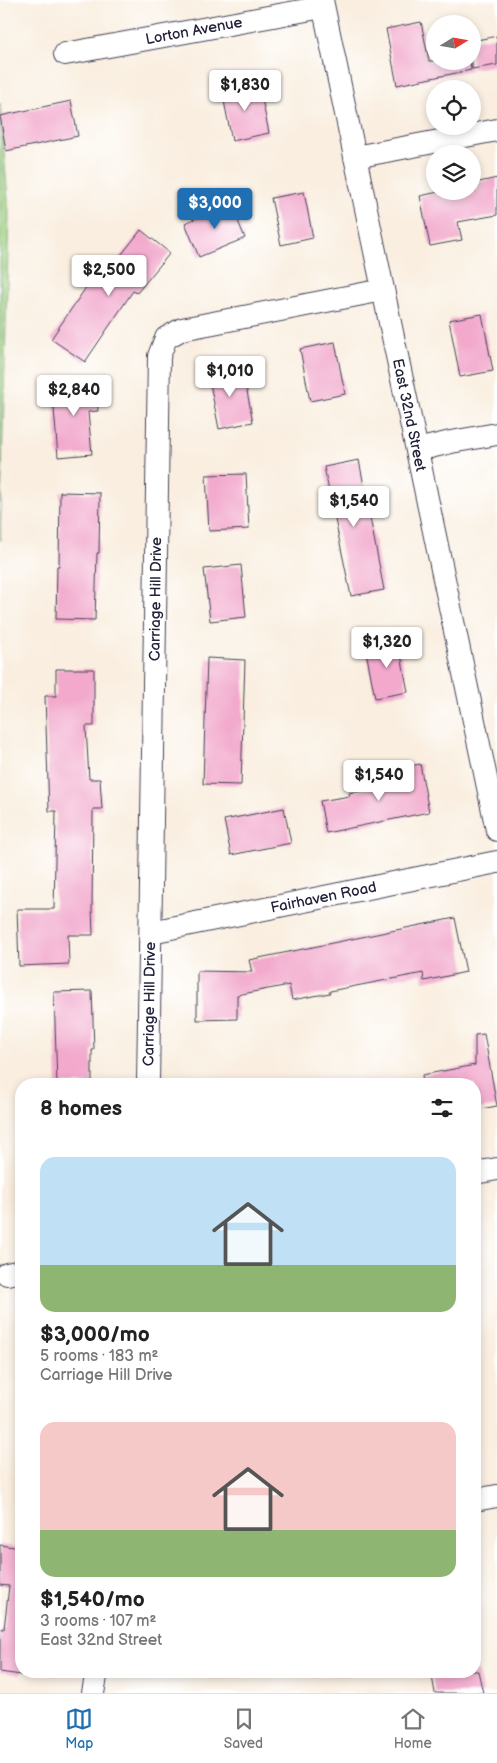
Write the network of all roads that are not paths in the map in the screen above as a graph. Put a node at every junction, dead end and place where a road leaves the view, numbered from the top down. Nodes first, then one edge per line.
1 (322, 3) edge
2 (65, 54) dead end
3 (497, 130) edge
4 (355, 157) junction
5 (383, 290) junction
6 (497, 434) edge
7 (417, 450) junction
8 (493, 793) edge
9 (497, 830) edge
10 (497, 862) edge
11 (151, 932) junction
12 (148, 1078) edge
13 (497, 1169) edge
14 (481, 1172) edge
15 (497, 1496) edge
16 (481, 1499) edge
17 (96, 1678) edge
18 (93, 1693) edge

1 - 2 street, Lorton Avenue
1 - 4 street, East 32nd Street
3 - 4 street
4 - 5 street, East 32nd Street
5 - 7 street, East 32nd Street
5 - 11 street, Carriage Hill Drive
6 - 7 street
7 - 8 street, East 32nd Street
8 - 9 street, East 32nd Street
10 - 11 street, Fairhaven Road
11 - 12 street, Carriage Hill Drive
13 - 14 street
15 - 16 street
17 - 18 street

